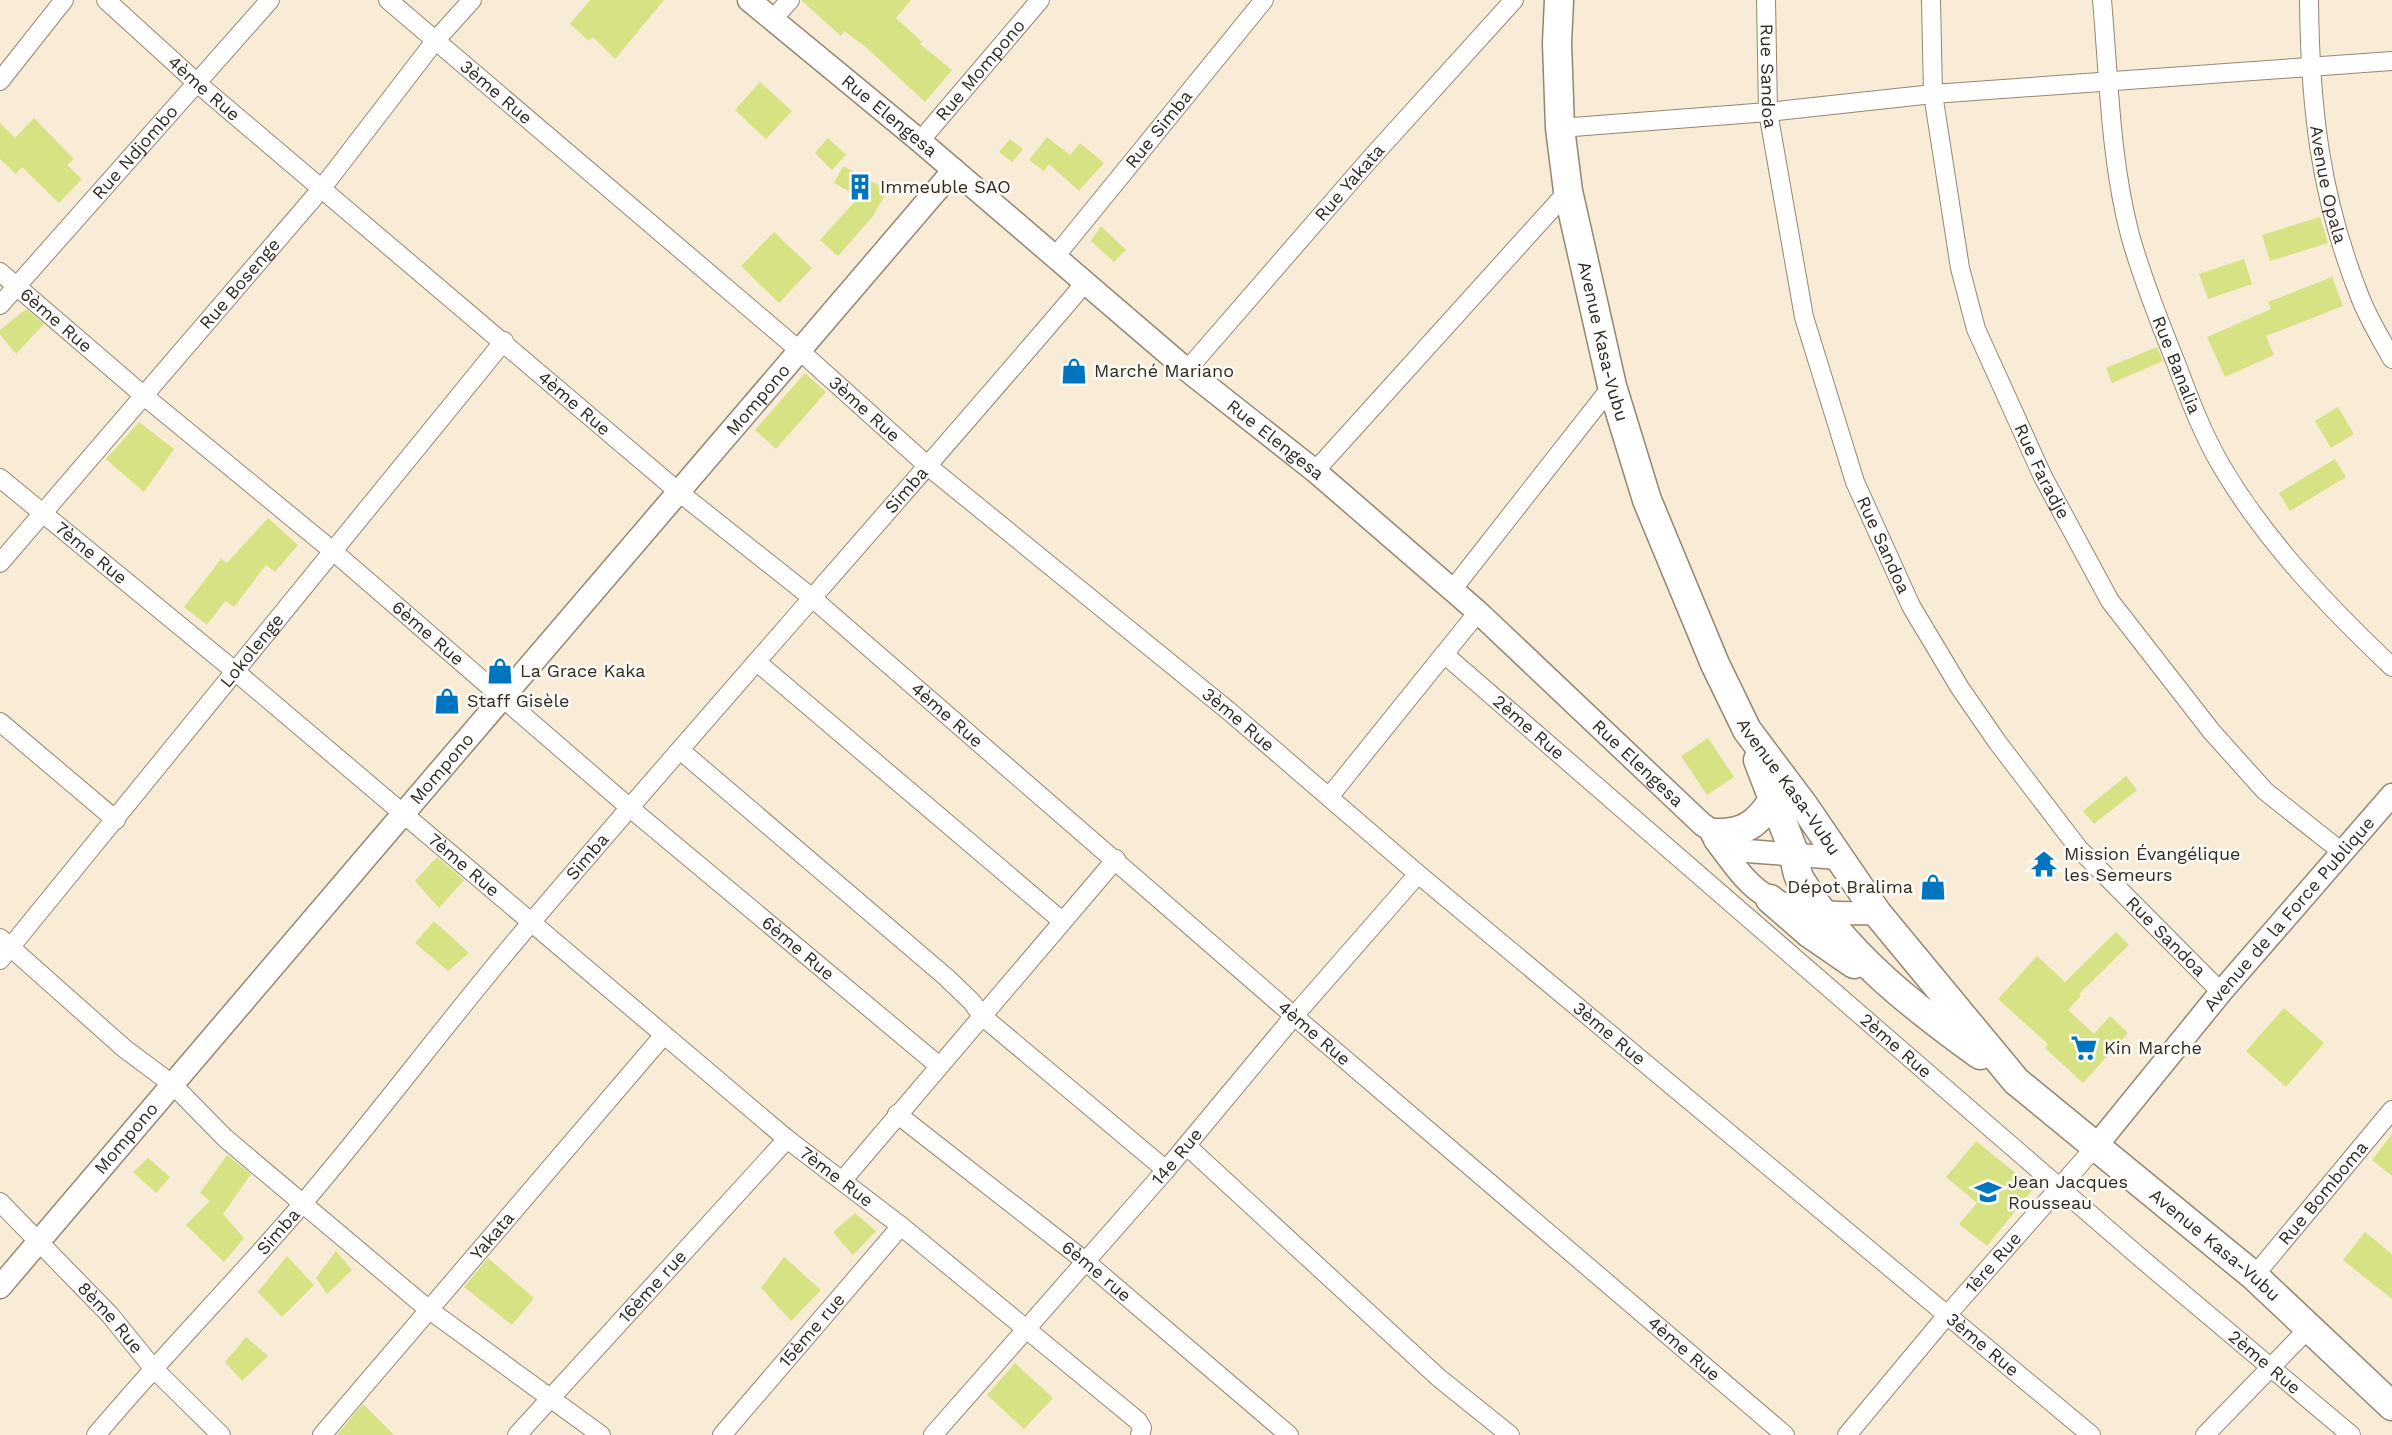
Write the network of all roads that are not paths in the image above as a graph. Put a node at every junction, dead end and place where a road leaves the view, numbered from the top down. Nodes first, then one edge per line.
1 (64, 0) edge
2 (106, 0) edge
3 (270, 0) edge
4 (388, 0) edge
5 (472, 0) edge
6 (749, 0) edge
7 (790, 0) edge
8 (1040, 0) edge
9 (1264, 0) edge
10 (1514, 0) edge
11 (1559, 0) edge
12 (1767, 0) edge
13 (1931, 0) edge
14 (2102, 0) edge
15 (2309, 0) edge
16 (772, 20) junction
17 (435, 41) junction
18 (2392, 60) edge
19 (2310, 68) junction
20 (2109, 80) junction
21 (0, 81) edge
22 (197, 83) junction
23 (1933, 94) junction
24 (1768, 112) junction
25 (1560, 128) junction
26 (920, 141) junction
27 (954, 170) junction
28 (322, 189) junction
29 (1568, 191) junction
30 (1054, 258) junction
31 (0, 272) edge
32 (1084, 284) junction
33 (15, 285) junction
34 (0, 305) edge
35 (504, 341) junction
36 (800, 351) junction
37 (2392, 358) edge
38 (1187, 370) junction
39 (1612, 386) junction
40 (143, 395) junction
41 (929, 467) junction
42 (1315, 471) junction
43 (0, 478) edge
44 (680, 493) junction
45 (41, 512) junction
46 (334, 552) junction
47 (0, 563) edge
48 (1452, 590) junction
49 (811, 597) junction
50 (1478, 612) junction
51 (1444, 654) junction
52 (757, 663) junction
53 (2392, 667) edge
54 (236, 672) junction
55 (503, 699) junction
56 (0, 722) edge
57 (1747, 730) junction
58 (680, 750) junction
59 (2392, 795) edge
60 (1329, 797) junction
61 (1773, 800) junction
62 (630, 808) junction
63 (404, 814) junction
64 (116, 820) junction
65 (1709, 829) junction
66 (2342, 852) junction
67 (1795, 856) junction
68 (1838, 858) junction
69 (1116, 859) junction
70 (1419, 873) junction
71 (1770, 899) junction
72 (1824, 912) junction
73 (1877, 913) junction
74 (532, 921) junction
75 (1062, 921) junction
76 (4, 948) edge
77 (2221, 992) junction
78 (1898, 993) junction
79 (982, 1016) junction
80 (1294, 1016) junction
81 (663, 1036) junction
82 (938, 1065) junction
83 (2016, 1081) junction
84 (172, 1084) junction
85 (2392, 1110) edge
86 (897, 1114) junction
87 (788, 1139) junction
88 (1186, 1146) junction
89 (2096, 1146) junction
90 (1166, 1170) junction
91 (842, 1181) junction
92 (2060, 1188) junction
93 (0, 1202) edge
94 (303, 1204) junction
95 (901, 1226) junction
96 (39, 1241) junction
97 (1085, 1261) junction
98 (2254, 1276) junction
99 (0, 1287) edge
100 (428, 1309) junction
101 (1948, 1314) junction
102 (2310, 1327) junction
103 (1026, 1329) junction
104 (2271, 1367) junction
105 (153, 1368) junction
106 (2389, 1396) edge
107 (550, 1398) junction
108 (1139, 1428) edge
109 (96, 1435) edge
110 (221, 1435) edge
111 (322, 1435) edge
112 (517, 1435) edge
113 (601, 1435) edge
114 (722, 1435) edge
115 (933, 1435) edge
116 (1289, 1435) edge
117 (1510, 1435) edge
118 (1785, 1435) edge
119 (1847, 1435) edge
120 (2091, 1435) edge
121 (2205, 1435) edge
122 (2351, 1435) edge

1 - 21 street
2 - 22 street, 4ème Rue
3 - 22 street, Rue Ndjombo
4 - 17 street, 3ème Rue
5 - 17 street, Rue Bosenge
6 - 16 street, Rue Elengesa
7 - 16 street
8 - 26 street, Rue Mompono
9 - 30 street, Rue Simba
10 - 38 street, Rue Yakata
11 - 25 main road, Avenue Kasa-Vubu
12 - 24 street, Rue Sandoa
13 - 23 street, Rue Faradje
14 - 20 street, Rue Banalia
15 - 19 street, Avenue Opala
16 - 26 street, Rue Elengesa
17 - 28 street, Rue Bosenge
17 - 36 street, 3ème Rue
18 - 19 street
19 - 20 street
19 - 37 street, Avenue Opala
20 - 23 street
20 - 53 street, Rue Banalia
22 - 28 street, 4ème Rue
22 - 33 street, Rue Ndjombo
23 - 24 street
23 - 66 street, Rue Faradje
24 - 25 street
24 - 77 street, Rue Sandoa
25 - 29 main road, Avenue Kasa-Vubu
26 - 27 street, Rue Elengesa
27 - 30 street, Rue Elengesa
27 - 36 street, Mompono
28 - 35 street, 4ème Rue
28 - 40 street, Rue Bosenge
29 - 39 main road, Avenue Kasa-Vubu
29 - 42 street
30 - 32 street, Rue Elengesa
31 - 33 street, 6ème Rue
32 - 38 street, Rue Elengesa
32 - 41 street, Simba
33 - 34 street, Rue Ndjombo
33 - 40 street, 6ème Rue
35 - 44 street, 4ème Rue
35 - 46 street, Lokolenge
36 - 41 street, 3ème Rue
36 - 44 street, Mompono
38 - 42 street, Rue Elengesa
39 - 48 street
39 - 57 main road, Avenue Kasa-Vubu
40 - 45 street, Rue Bosenge
40 - 46 street, 6ème Rue
41 - 49 street, Simba
41 - 60 street, 3ème Rue
42 - 48 street, Rue Elengesa
43 - 45 street, 7ème Rue
44 - 49 street, 4ème Rue
44 - 55 street, Mompono
45 - 47 street, Rue Bosenge
45 - 54 street, 7ème Rue
46 - 54 street, Lokolenge
46 - 55 street, 6ème Rue
48 - 50 street, Rue Elengesa
49 - 52 street, Simba
49 - 69 street, 4ème Rue
50 - 51 street
50 - 65 street, Rue Elengesa
51 - 60 street
51 - 92 street, 2ème Rue
52 - 58 street, Simba
52 - 75 street
54 - 63 street, 7ème Rue
54 - 64 street, Lokolenge
55 - 62 street, 6ème Rue
55 - 63 street, Mompono
56 - 64 street
57 - 61 main road
57 - 68 main road, Avenue Kasa-Vubu
58 - 62 street, Simba
58 - 79 street
59 - 66 street, Avenue de la Force Publique
60 - 70 street, 3ème Rue
61 - 65 main road
61 - 67 main road
62 - 74 street, Simba
62 - 82 street, 6ème Rue
63 - 74 street, 7ème Rue
63 - 84 street, Mompono
64 - 76 street, Lokolenge
65 - 67 street
65 - 71 street
66 - 77 street, Avenue de la Force Publique
67 - 68 street
67 - 72 main road
68 - 73 main road, Avenue Kasa-Vubu
69 - 75 street
69 - 80 street, 4ème Rue
70 - 80 street, 14e Rue
70 - 101 street, 3ème Rue
71 - 72 street
71 - 78 main road
72 - 73 street
72 - 78 main road
73 - 83 main road, Avenue Kasa-Vubu
74 - 81 street, 7ème Rue
74 - 94 street, Simba
75 - 79 street
76 - 84 street
77 - 89 street, Avenue de la Force Publique
78 - 83 main road
79 - 82 street
79 - 90 street
80 - 88 street, 14e Rue
80 - 118 street, 4ème Rue
81 - 87 street, 7ème Rue
81 - 100 street, Yakata
82 - 86 street
83 - 89 main road, Avenue Kasa-Vubu
84 - 94 street
84 - 96 street, Mompono
85 - 98 street, Rue Bomboma
86 - 91 street
86 - 97 street, 6ème rue
87 - 91 street, 7ème Rue
87 - 107 street, 16ème rue
88 - 90 street, 14e Rue
88 - 117 street
89 - 92 street, 1ère Rue
89 - 98 main road, Avenue Kasa-Vubu
90 - 97 street, 14e Rue
91 - 95 street, 7ème Rue
92 - 101 street, 1ère Rue
92 - 104 street, 2ème Rue
93 - 96 street, 8ème Rue
94 - 100 street
94 - 105 street, Simba
95 - 103 street, 7ème Rue
95 - 114 street, 15ème rue
96 - 99 street, Mompono
96 - 105 street, 8ème Rue
97 - 103 street, 14e Rue
97 - 116 street, 6ème rue
98 - 102 main road, Avenue Kasa-Vubu
100 - 107 street
100 - 111 street, Yakata
101 - 119 street, 1ère Rue
101 - 120 street, 3ème Rue
102 - 104 street
102 - 106 main road, Avenue Kasa-Vubu
103 - 108 street, 7ème Rue
103 - 115 street, 14e Rue
104 - 121 street
104 - 122 street, 2ème Rue
105 - 109 street, Simba
105 - 110 street, 8ème Rue
107 - 112 street, 16ème rue
107 - 113 street

